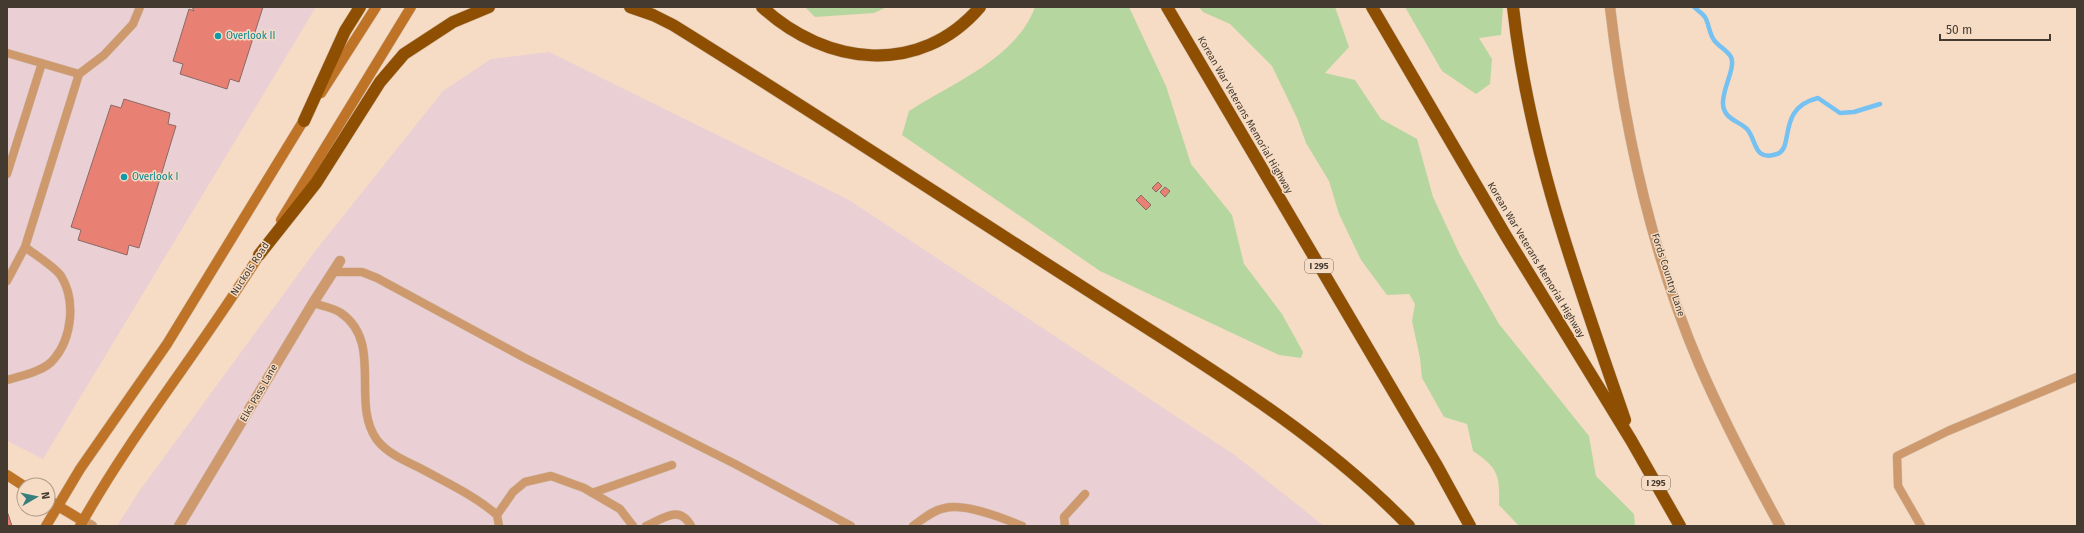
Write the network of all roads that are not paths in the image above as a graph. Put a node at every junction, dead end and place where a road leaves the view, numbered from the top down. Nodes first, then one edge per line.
1 (140, 7) edge
2 (360, 7) edge
3 (376, 7) edge
4 (411, 7) edge
5 (489, 7) edge
6 (630, 7) edge
7 (762, 7) edge
8 (980, 7) edge
9 (1167, 7) edge
10 (1372, 7) edge
11 (1513, 7) edge
12 (1610, 7) edge
13 (7, 54) edge
14 (42, 63) junction
15 (79, 74) junction
16 (304, 120) junction
17 (7, 174) edge
18 (25, 247) junction
19 (259, 255) junction
20 (340, 261) dead end
21 (333, 272) junction
22 (7, 281) edge
23 (313, 303) junction
24 (2077, 377) edge
25 (7, 380) edge
26 (1631, 440) junction
27 (672, 465) dead end
28 (7, 476) edge
29 (16, 481) edge
30 (592, 493) junction
31 (1085, 494) dead end
32 (58, 506) junction
33 (498, 515) junction
34 (85, 524) edge
35 (46, 526) edge
36 (179, 526) edge
37 (499, 526) edge
38 (633, 526) edge
39 (646, 526) edge
40 (691, 526) edge
41 (851, 526) edge
42 (913, 526) edge
43 (1022, 526) edge
44 (1065, 526) edge
45 (1409, 526) edge
46 (1470, 526) edge
47 (1680, 526) edge
48 (1780, 526) edge
49 (1921, 526) edge

1 - 15 lane
2 - 16 highway
3 - 16 main road
4 - 19 main road, Nuckols Road
5 - 19 highway
6 - 45 highway
7 - 8 highway
9 - 46 highway, Korean War Veterans Memorial Highway / I 295
10 - 26 highway, Korean War Veterans Memorial Highway / I 295
11 - 26 highway
12 - 48 street, Fords Country Lane
13 - 14 lane
14 - 15 lane
14 - 17 lane
15 - 18 lane
16 - 32 main road
18 - 22 lane
18 - 25 lane
19 - 34 main road, Nuckols Road
20 - 21 street, Elks Pass Lane
21 - 23 street, Elks Pass Lane
21 - 41 lane
23 - 33 lane
23 - 36 street, Elks Pass Lane
24 - 49 lane
26 - 47 highway, Korean War Veterans Memorial Highway / I 295
27 - 30 lane
28 - 29 main road
30 - 33 lane
30 - 38 lane
31 - 44 lane
32 - 34 main road
32 - 35 main road
33 - 37 lane
39 - 40 lane
42 - 43 lane

